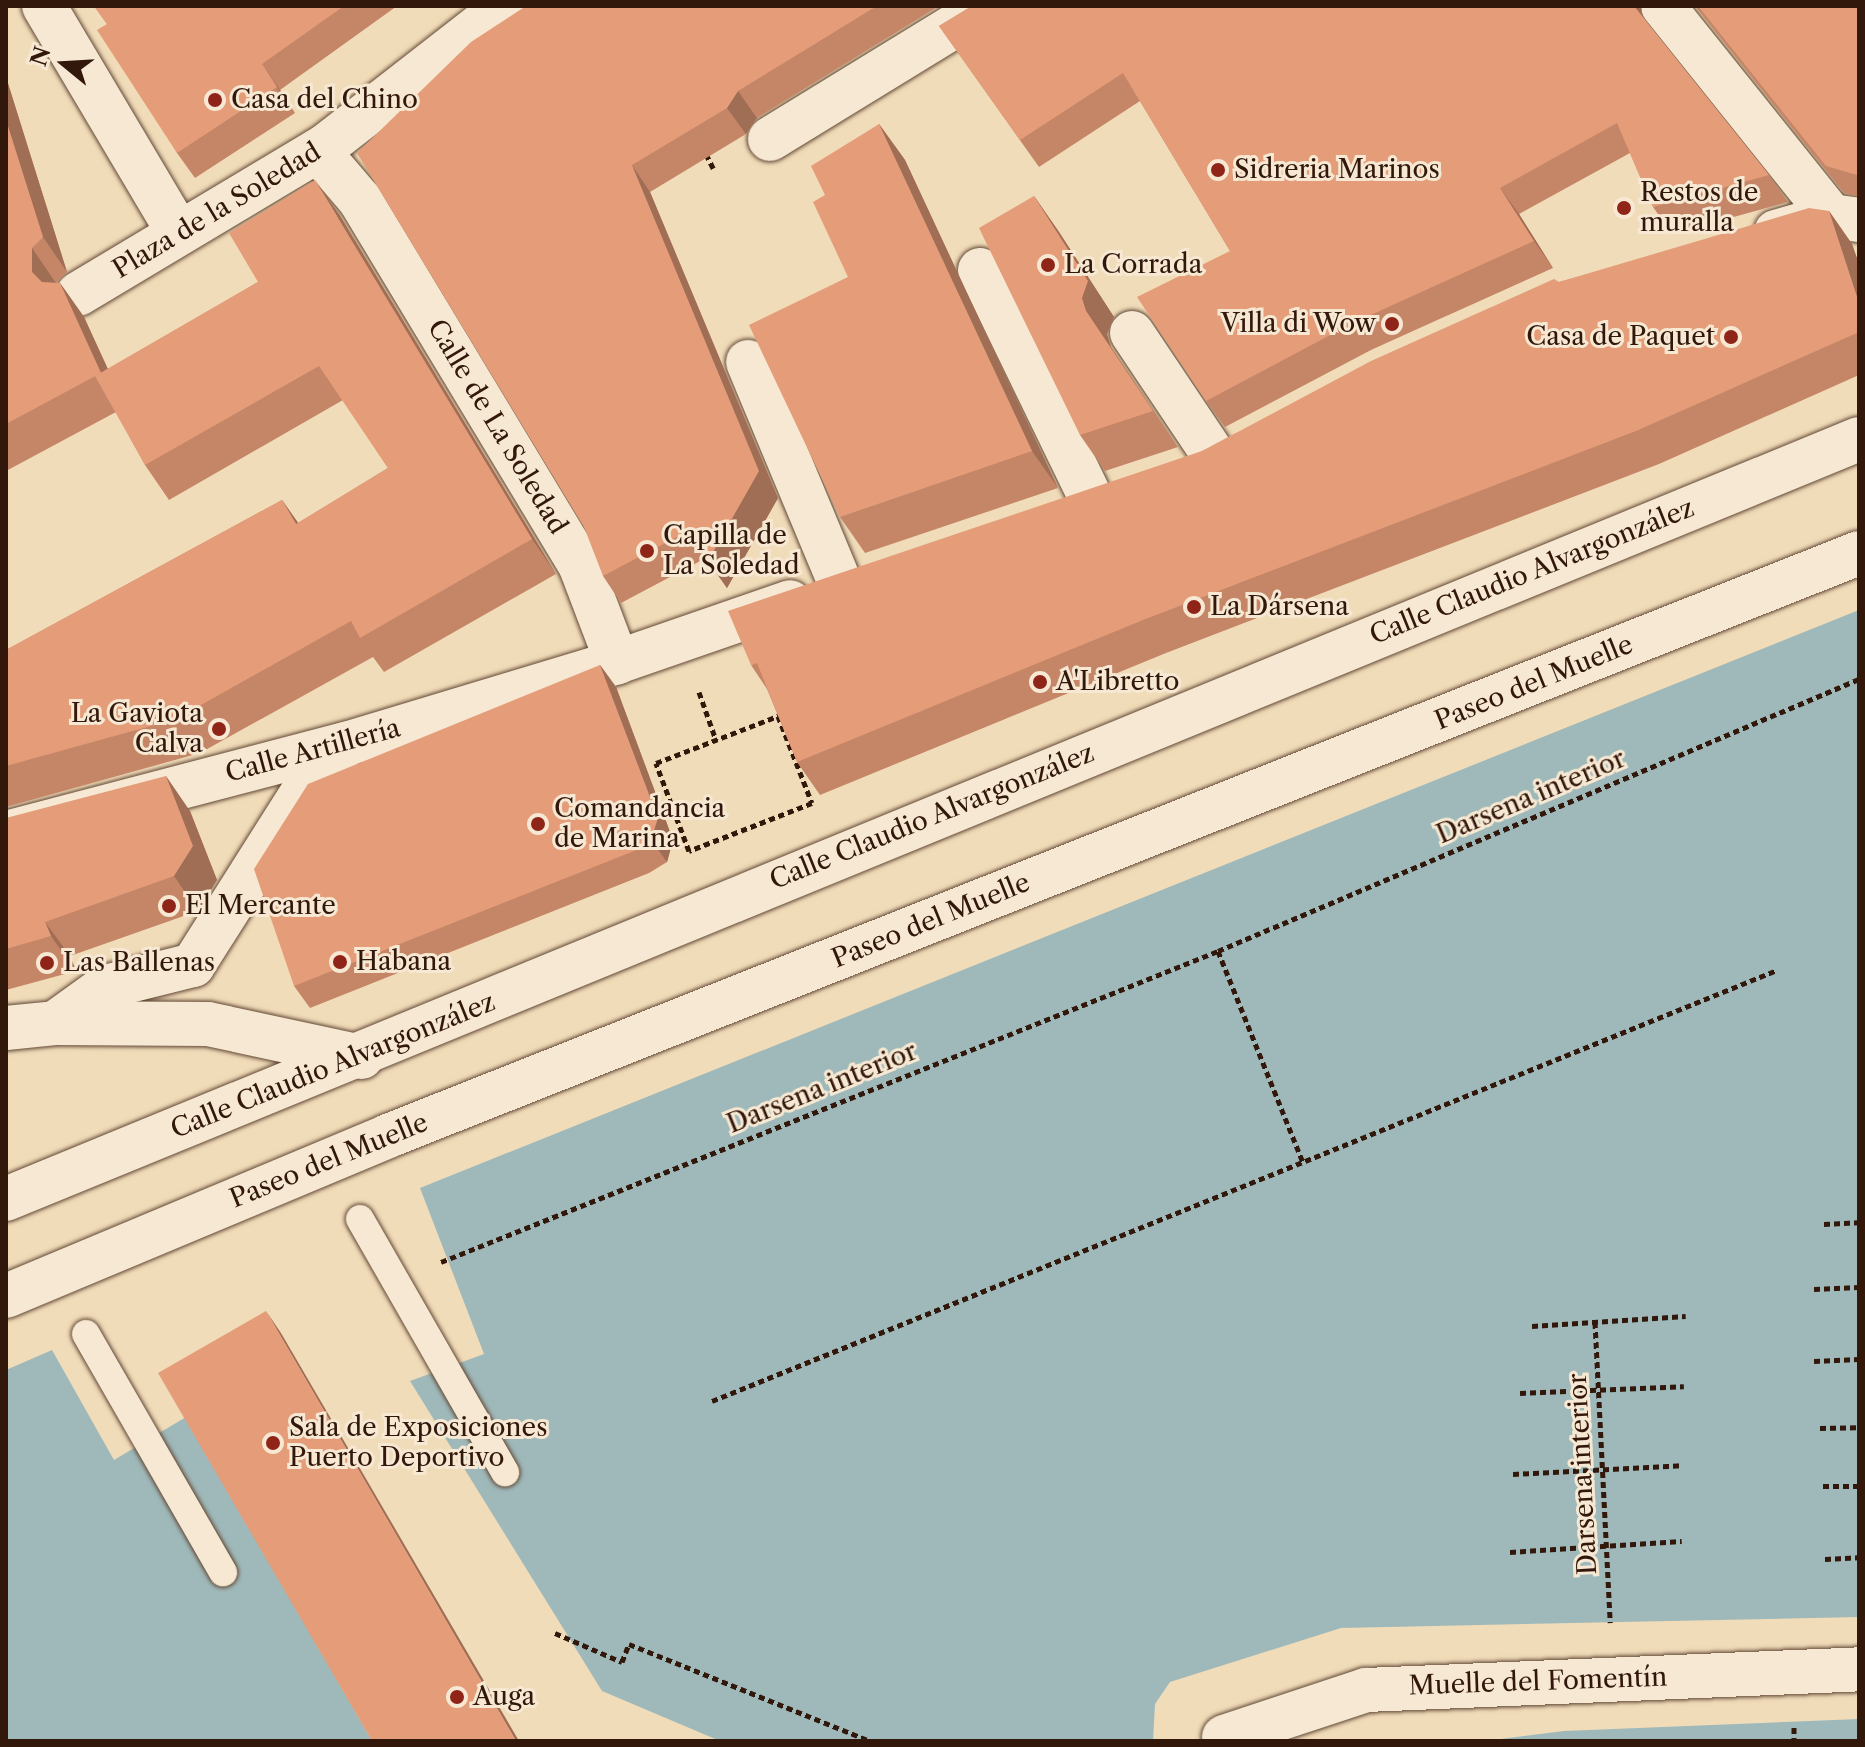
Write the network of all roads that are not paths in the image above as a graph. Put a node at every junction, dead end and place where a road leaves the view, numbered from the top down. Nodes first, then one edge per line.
1 (44, 6) edge
2 (505, 6) edge
3 (987, 6) edge
4 (1663, 6) edge
5 (770, 139) dead end
6 (318, 151) junction
7 (1845, 218) edge
8 (179, 233) junction
9 (1742, 242) edge
10 (980, 270) edge
11 (78, 294) dead end
12 (1132, 333) dead end
13 (748, 362) edge
14 (1259, 438) edge
15 (1859, 439) edge
16 (1217, 460) junction
17 (1176, 473) edge
18 (1134, 487) edge
19 (1092, 501) junction
20 (1048, 515) edge
21 (1859, 553) edge
22 (885, 569) edge
23 (840, 583) junction
24 (617, 662) junction
25 (346, 744) junction
26 (6, 833) edge
27 (55, 1023) junction
28 (6, 1028) edge
29 (362, 1057) junction
30 (6, 1199) edge
31 (360, 1219) dead end
32 (6, 1296) edge
33 (86, 1334) dead end
34 (505, 1472) dead end
35 (223, 1572) dead end
36 (1859, 1669) edge
37 (1224, 1737) dead end

1 - 8 street
2 - 6 street, Plaza de la Soledad
3 - 5 street
4 - 7 street
6 - 8 street, Plaza de la Soledad
6 - 24 street, Calle de La Soledad
7 - 9 street
8 - 11 street, Plaza de la Soledad
10 - 19 street
12 - 16 street
13 - 23 street
14 - 16 street
15 - 29 street, Calle Claudio Alvargonzález
16 - 17 street
18 - 19 street
19 - 20 street
21 - 32 street, Paseo del Muelle
22 - 23 street, Calle Artillería
23 - 24 street, Calle Artillería
24 - 25 street, Calle Artillería
25 - 26 street, Calle Artillería
25 - 27 street
27 - 28 street
27 - 29 street
29 - 30 street, Calle Claudio Alvargonzález
31 - 34 lane
33 - 35 lane
36 - 37 street, Muelle del Fomentín

